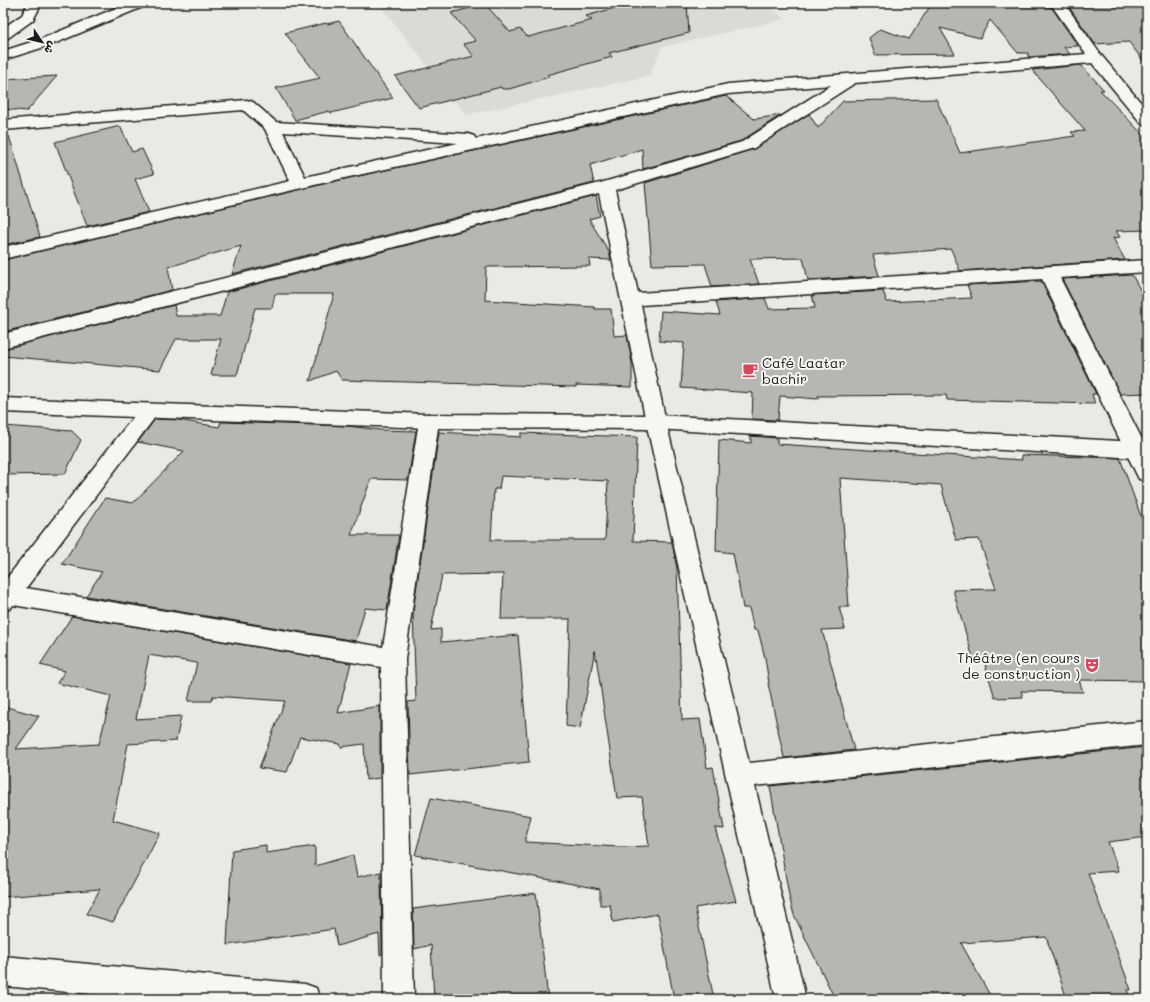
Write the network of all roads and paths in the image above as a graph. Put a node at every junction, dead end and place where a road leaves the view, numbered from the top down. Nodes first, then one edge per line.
1 (35, 3) edge
2 (140, 3) edge
3 (1057, 3) edge
4 (3, 35) edge
5 (3, 56) edge
6 (1096, 58) junction
7 (851, 78) junction
8 (1147, 120) edge
9 (3, 125) edge
10 (272, 127) junction
11 (493, 141) junction
12 (300, 184) junction
13 (606, 187) junction
14 (3, 253) edge
15 (1147, 266) edge
16 (1048, 272) junction
17 (630, 300) junction
18 (3, 341) edge
19 (3, 405) edge
20 (149, 411) junction
21 (429, 421) junction
22 (656, 422) junction
23 (1142, 450) edge
24 (1147, 473) edge
25 (5, 597) edge
26 (393, 659) junction
27 (1147, 733) edge
28 (738, 776) junction
29 (3, 971) edge
30 (305, 999) edge
31 (399, 999) edge
32 (790, 999) edge

1 - 4 street
2 - 5 street
3 - 6 street
6 - 7 street
6 - 8 street
7 - 11 street
7 - 13 street
9 - 10 street
10 - 11 street
10 - 12 street
11 - 12 street
12 - 14 street
13 - 17 street
13 - 18 street
15 - 16 street
16 - 17 street
16 - 23 street
17 - 22 street
19 - 20 street
20 - 21 street
20 - 25 street
21 - 22 street
21 - 26 street
22 - 23 street
22 - 28 street
23 - 24 street
25 - 26 street
26 - 31 street
27 - 28 street
28 - 32 street
29 - 30 street

